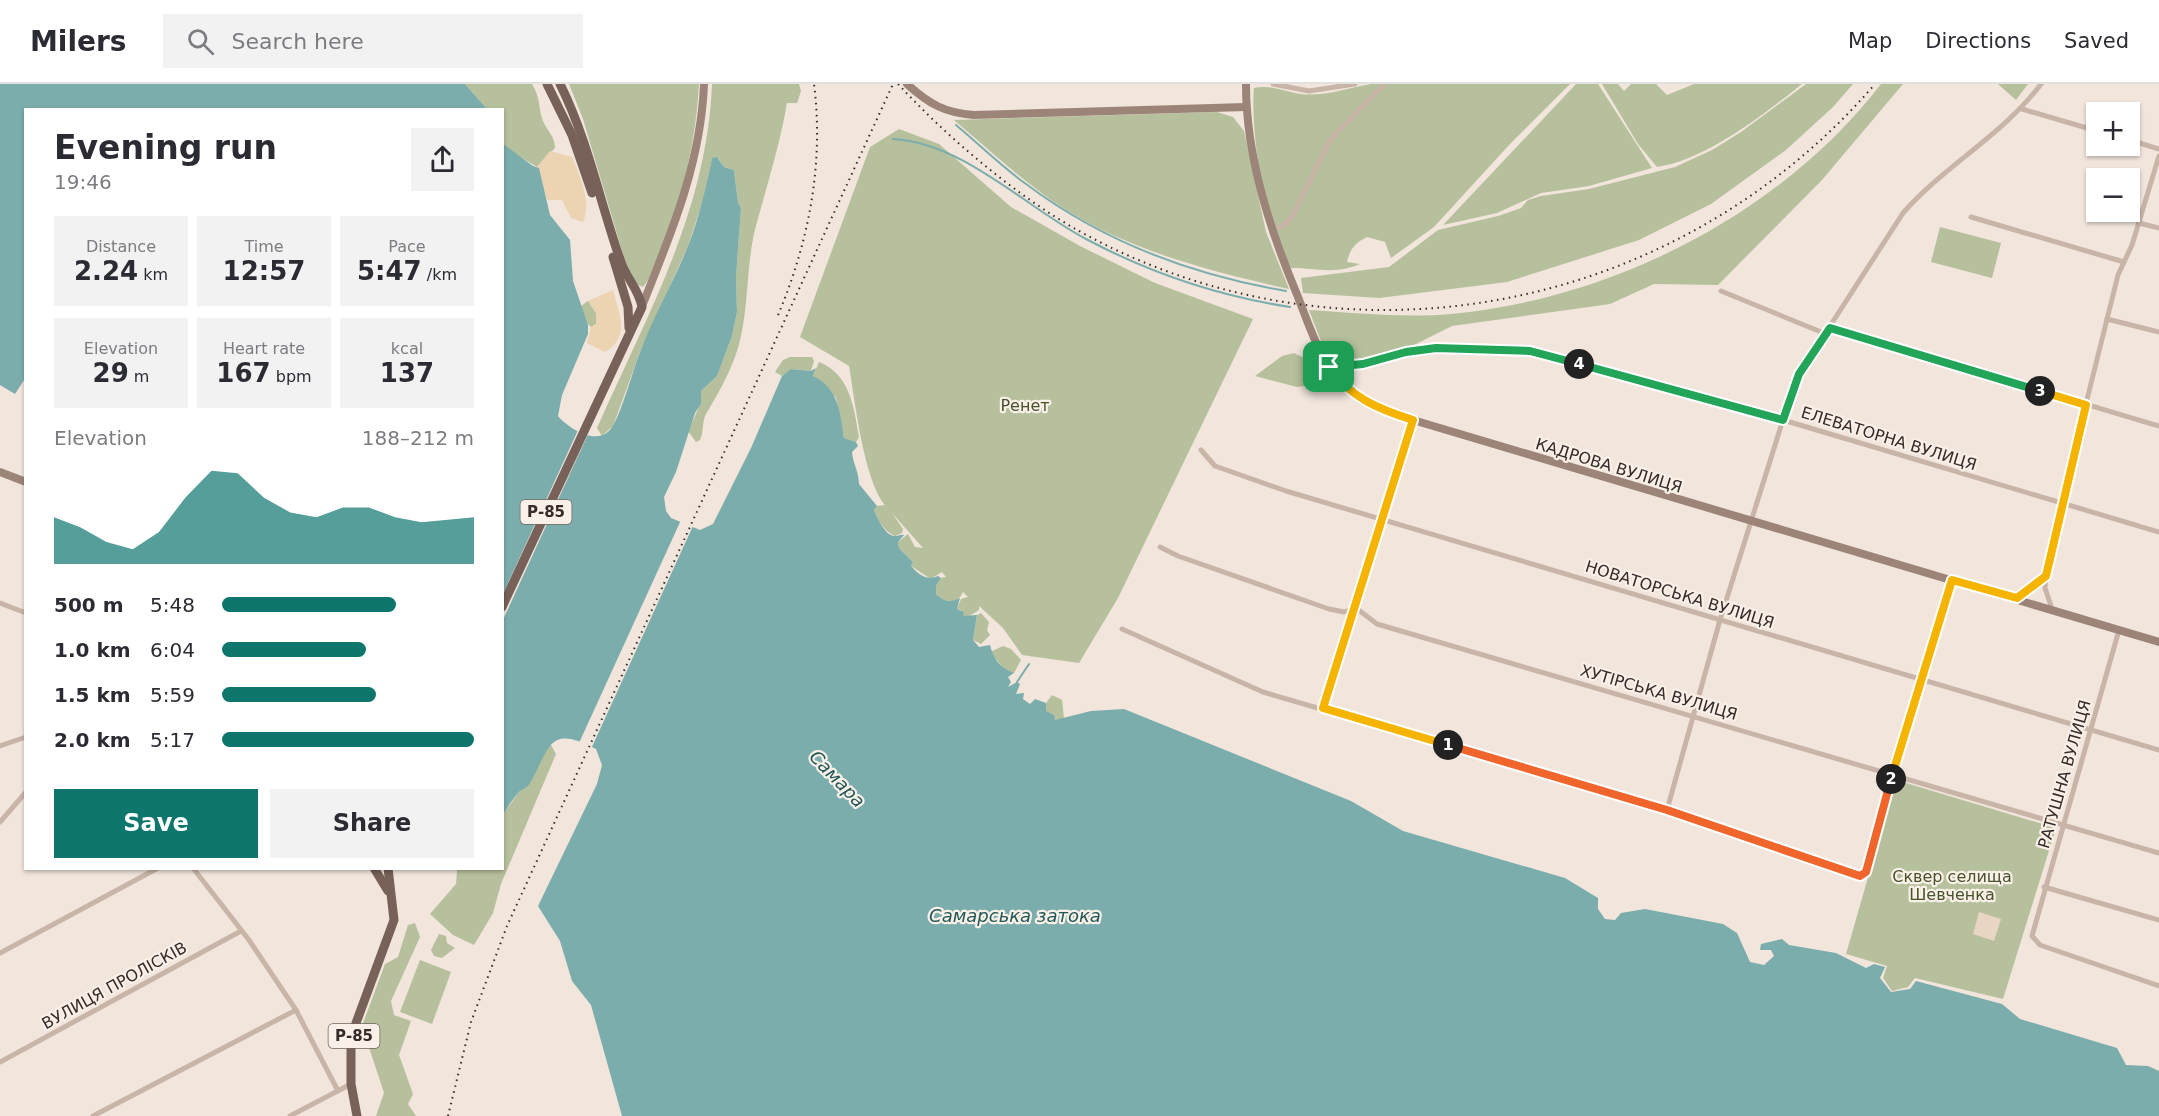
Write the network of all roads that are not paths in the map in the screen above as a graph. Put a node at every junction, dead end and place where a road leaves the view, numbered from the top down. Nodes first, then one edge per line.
1 (547, 84) edge
2 (560, 84) edge
3 (704, 84) edge
4 (907, 84) edge
5 (1246, 84) edge
6 (1273, 84) edge
7 (1355, 84) edge
8 (1384, 84) edge
9 (2041, 84) edge
10 (1246, 107) junction
11 (2022, 109) junction
12 (2086, 128) edge
13 (2140, 143) edge
14 (2159, 149) edge
15 (2159, 156) edge
16 (1971, 217) dead end
17 (2139, 223) junction
18 (2159, 228) edge
19 (1272, 231) junction
20 (2124, 262) junction
21 (652, 281) junction
22 (635, 287) junction
23 (1721, 291) dead end
24 (628, 307) junction
25 (641, 309) junction
26 (2107, 319) junction
27 (1828, 331) junction
28 (2159, 332) edge
29 (628, 336) junction
30 (1329, 367) junction
31 (2086, 405) junction
32 (1413, 420) junction
33 (1783, 420) junction
34 (2159, 426) edge
35 (1202, 450) dead end
36 (0, 472) edge
37 (24, 481) edge
38 (2061, 504) junction
39 (1383, 520) junction
40 (1753, 521) junction
41 (2159, 532) edge
42 (1160, 546) dead end
43 (2046, 576) junction
44 (1952, 580) junction
45 (2017, 598) junction
46 (0, 603) edge
47 (504, 603) edge
48 (1356, 608) junction
49 (2052, 609) junction
50 (24, 612) edge
51 (1720, 620) junction
52 (1122, 628) dead end
53 (2119, 630) junction
54 (2159, 642) edge
55 (1921, 678) junction
56 (1323, 708) junction
57 (1694, 717) junction
58 (2092, 730) junction
59 (24, 737) edge
60 (0, 746) edge
61 (2159, 750) edge
62 (1893, 774) junction
63 (24, 794) edge
64 (1667, 810) junction
65 (0, 822) edge
66 (2065, 824) junction
67 (2159, 853) edge
68 (154, 870) edge
69 (195, 870) edge
70 (375, 870) edge
71 (388, 870) edge
72 (2044, 887) junction
73 (390, 893) junction
74 (2159, 920) edge
75 (241, 931) junction
76 (0, 953) edge
77 (2159, 986) edge
78 (296, 1010) junction
79 (0, 1062) edge
80 (351, 1084) junction
81 (338, 1091) junction
82 (93, 1116) edge
83 (290, 1116) edge
84 (357, 1116) edge

1 - 24 main road, Р-85
2 - 22 main road
3 - 21 street
4 - 10 street
5 - 10 street, КАДРОВА ВУЛИЦЯ
6 - 7 street
8 - 19 street
9 - 11 street
10 - 19 street, КАДРОВА ВУЛИЦЯ
11 - 12 street
11 - 27 street
13 - 14 street
15 - 17 street
16 - 20 street
17 - 18 street
17 - 20 street
19 - 30 street, КАДРОВА ВУЛИЦЯ
20 - 26 street
21 - 22 street
21 - 25 street
22 - 25 main road
23 - 27 street
24 - 25 street
24 - 29 main road, Р-85
25 - 29 main road, Р-85
26 - 28 street
26 - 31 street
27 - 31 street
27 - 33 street
29 - 47 main road, Р-85
30 - 32 street, КАДРОВА ВУЛИЦЯ
30 - 33 street, ЕЛЕВАТОРНА ВУЛИЦЯ
31 - 34 street
31 - 38 street
32 - 39 street
32 - 40 street, КАДРОВА ВУЛИЦЯ
33 - 38 street, ЕЛЕВАТОРНА ВУЛИЦЯ
33 - 40 street
35 - 39 street, НОВАТОРСЬКА ВУЛИЦЯ
36 - 37 street
38 - 41 street, ЕЛЕВАТОРНА ВУЛИЦЯ
38 - 43 street
39 - 48 street
39 - 51 street, НОВАТОРСЬКА ВУЛИЦЯ
40 - 44 street, КАДРОВА ВУЛИЦЯ
40 - 51 street
42 - 48 street
43 - 45 street
43 - 49 street
44 - 45 street, КАДРОВА ВУЛИЦЯ
44 - 55 street
45 - 49 street, КАДРОВА ВУЛИЦЯ
46 - 50 street
48 - 56 street
48 - 57 street, ХУТІРСЬКА ВУЛИЦЯ
49 - 53 street, КАДРОВА ВУЛИЦЯ
51 - 55 street, НОВАТОРСЬКА ВУЛИЦЯ
51 - 57 street
52 - 56 street
53 - 54 street, КАДРОВА ВУЛИЦЯ
53 - 58 street, РАТУШНА ВУЛИЦЯ
55 - 58 street, НОВАТОРСЬКА ВУЛИЦЯ
55 - 62 street
56 - 64 street
57 - 62 street, ХУТІРСЬКА ВУЛИЦЯ
57 - 64 street
58 - 61 street, НОВАТОРСЬКА ВУЛИЦЯ
58 - 66 street, РАТУШНА ВУЛИЦЯ
59 - 60 street
62 - 64 street
62 - 66 street, ХУТІРСЬКА ВУЛИЦЯ
63 - 65 street
66 - 67 street, ХУТІРСЬКА ВУЛИЦЯ
66 - 72 street, РАТУШНА ВУЛИЦЯ
68 - 76 street
69 - 75 street
70 - 73 main road
71 - 73 main road, Р-85
72 - 74 street
72 - 77 street, РАТУШНА ВУЛИЦЯ
73 - 80 main road, Р-85
75 - 78 street
75 - 79 street, ВУЛИЦЯ ПРОЛІСКІВ
78 - 81 street
78 - 82 street
80 - 81 street
80 - 84 main road, Р-85
81 - 83 street

